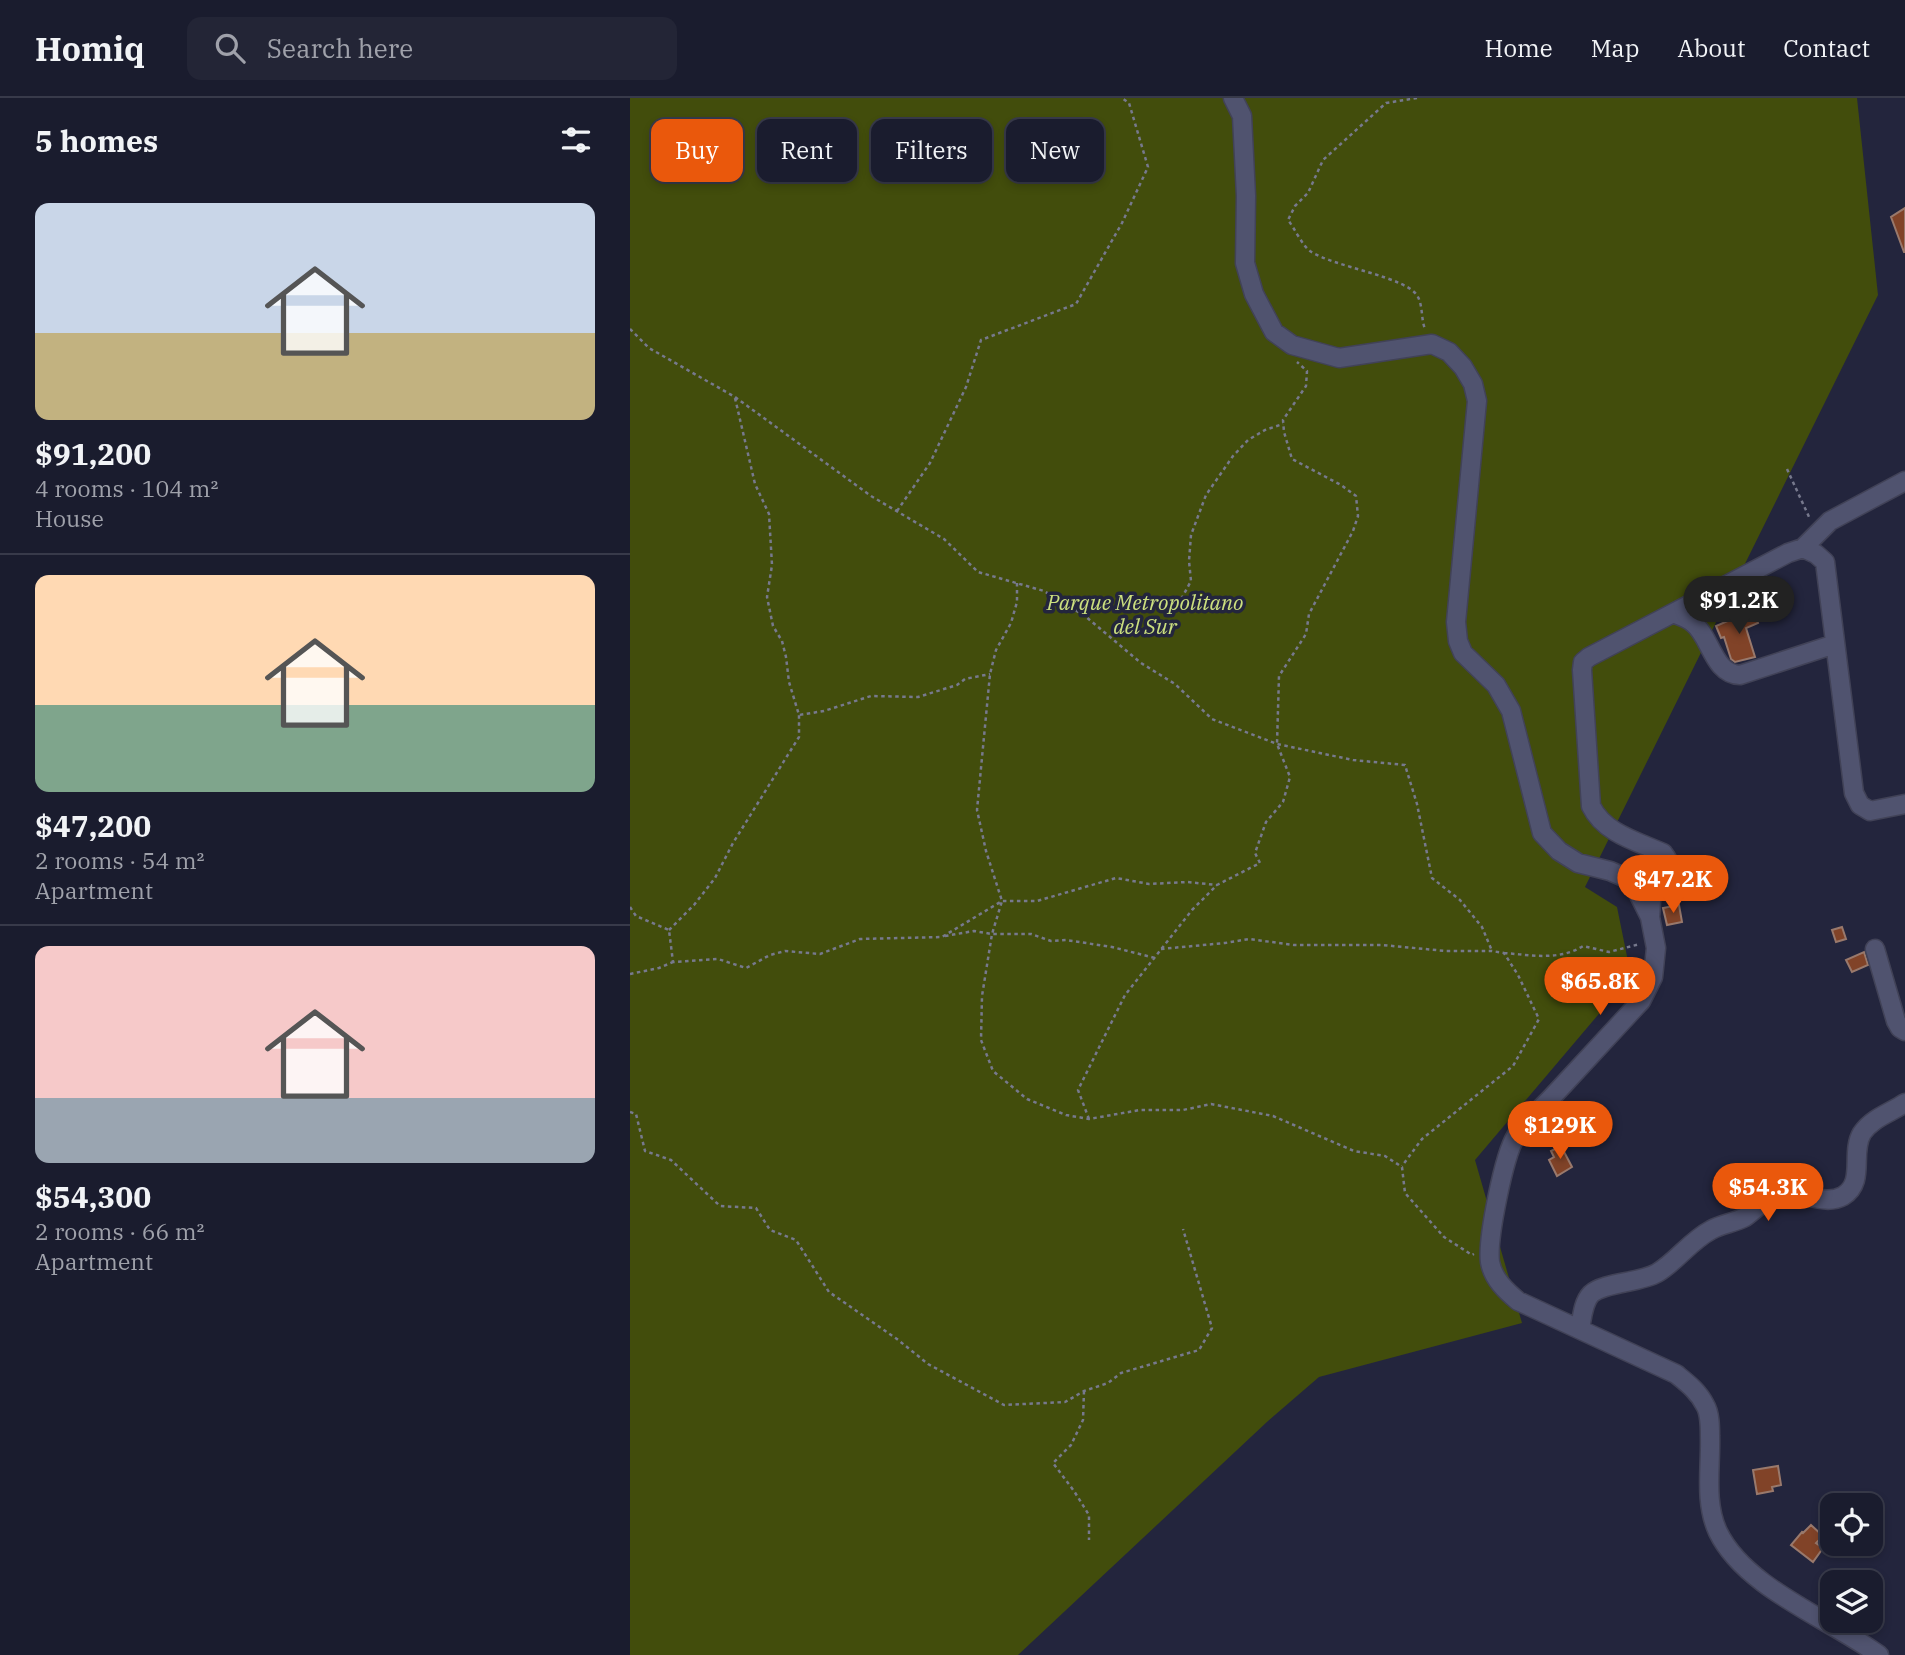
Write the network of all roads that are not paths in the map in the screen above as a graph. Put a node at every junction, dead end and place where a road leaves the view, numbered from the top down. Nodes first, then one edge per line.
1 (1233, 98) edge
2 (1905, 481) edge
3 (1809, 542) junction
4 (1673, 613) junction
5 (1835, 644) junction
6 (1905, 804) edge
7 (1650, 917) junction
8 (1875, 949) dead end
9 (1905, 1031) edge
10 (1905, 1103) edge
11 (1580, 1329) junction
12 (1879, 1655) edge

1 - 7 street
2 - 3 street
3 - 4 street
3 - 5 street
4 - 5 street
4 - 7 street
5 - 6 street
7 - 11 street
8 - 9 street
10 - 11 street
11 - 12 street

